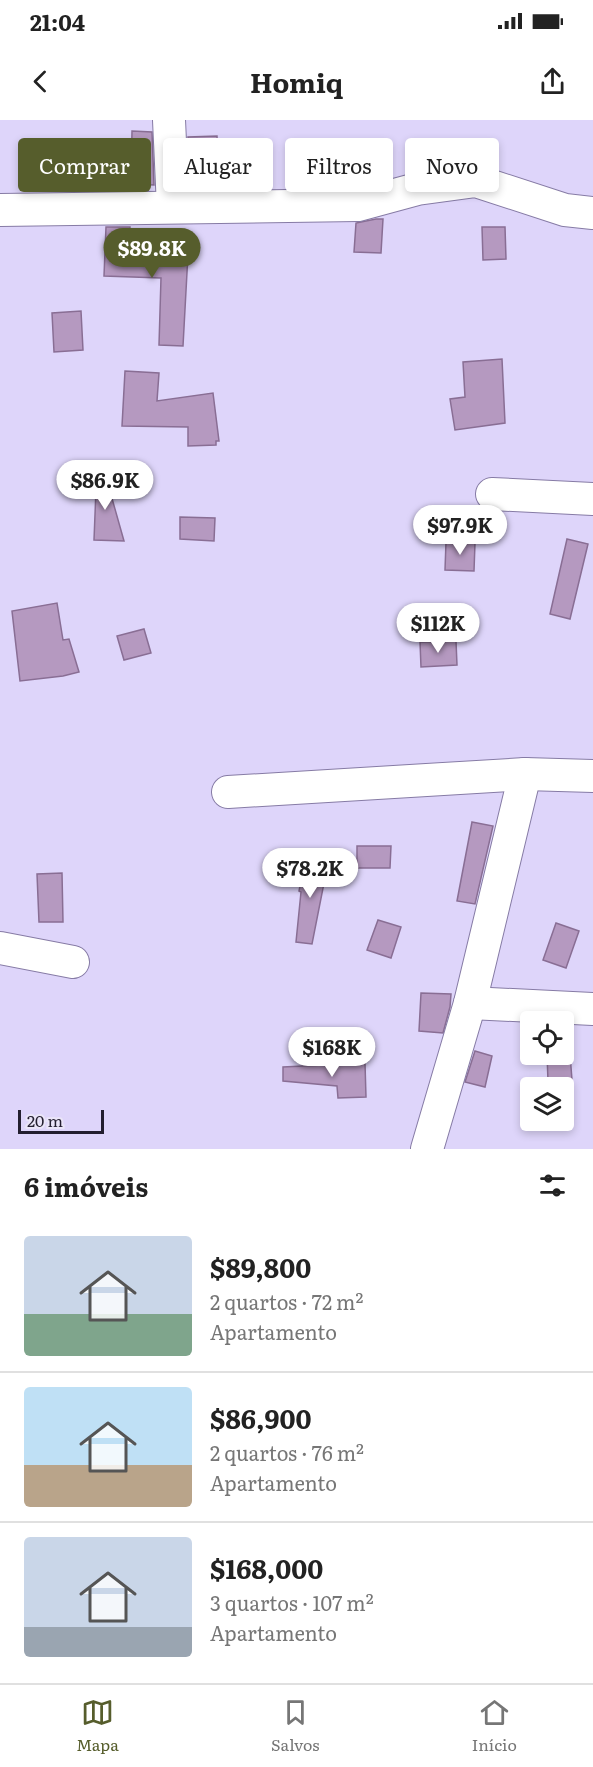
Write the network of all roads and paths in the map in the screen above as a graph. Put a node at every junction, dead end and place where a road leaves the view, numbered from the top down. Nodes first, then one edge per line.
1 (169, 120) edge
2 (172, 207) junction
3 (0, 210) edge
4 (593, 213) edge
5 (492, 494) dead end
6 (593, 499) edge
7 (525, 774) junction
8 (593, 776) edge
9 (228, 792) dead end
10 (0, 948) edge
11 (74, 962) dead end
12 (470, 1004) junction
13 (593, 1010) edge
14 (427, 1149) edge

1 - 2 street
2 - 3 street
2 - 4 street
5 - 6 street
7 - 8 street
7 - 9 street
7 - 12 street
10 - 11 street
12 - 13 street
12 - 14 street

